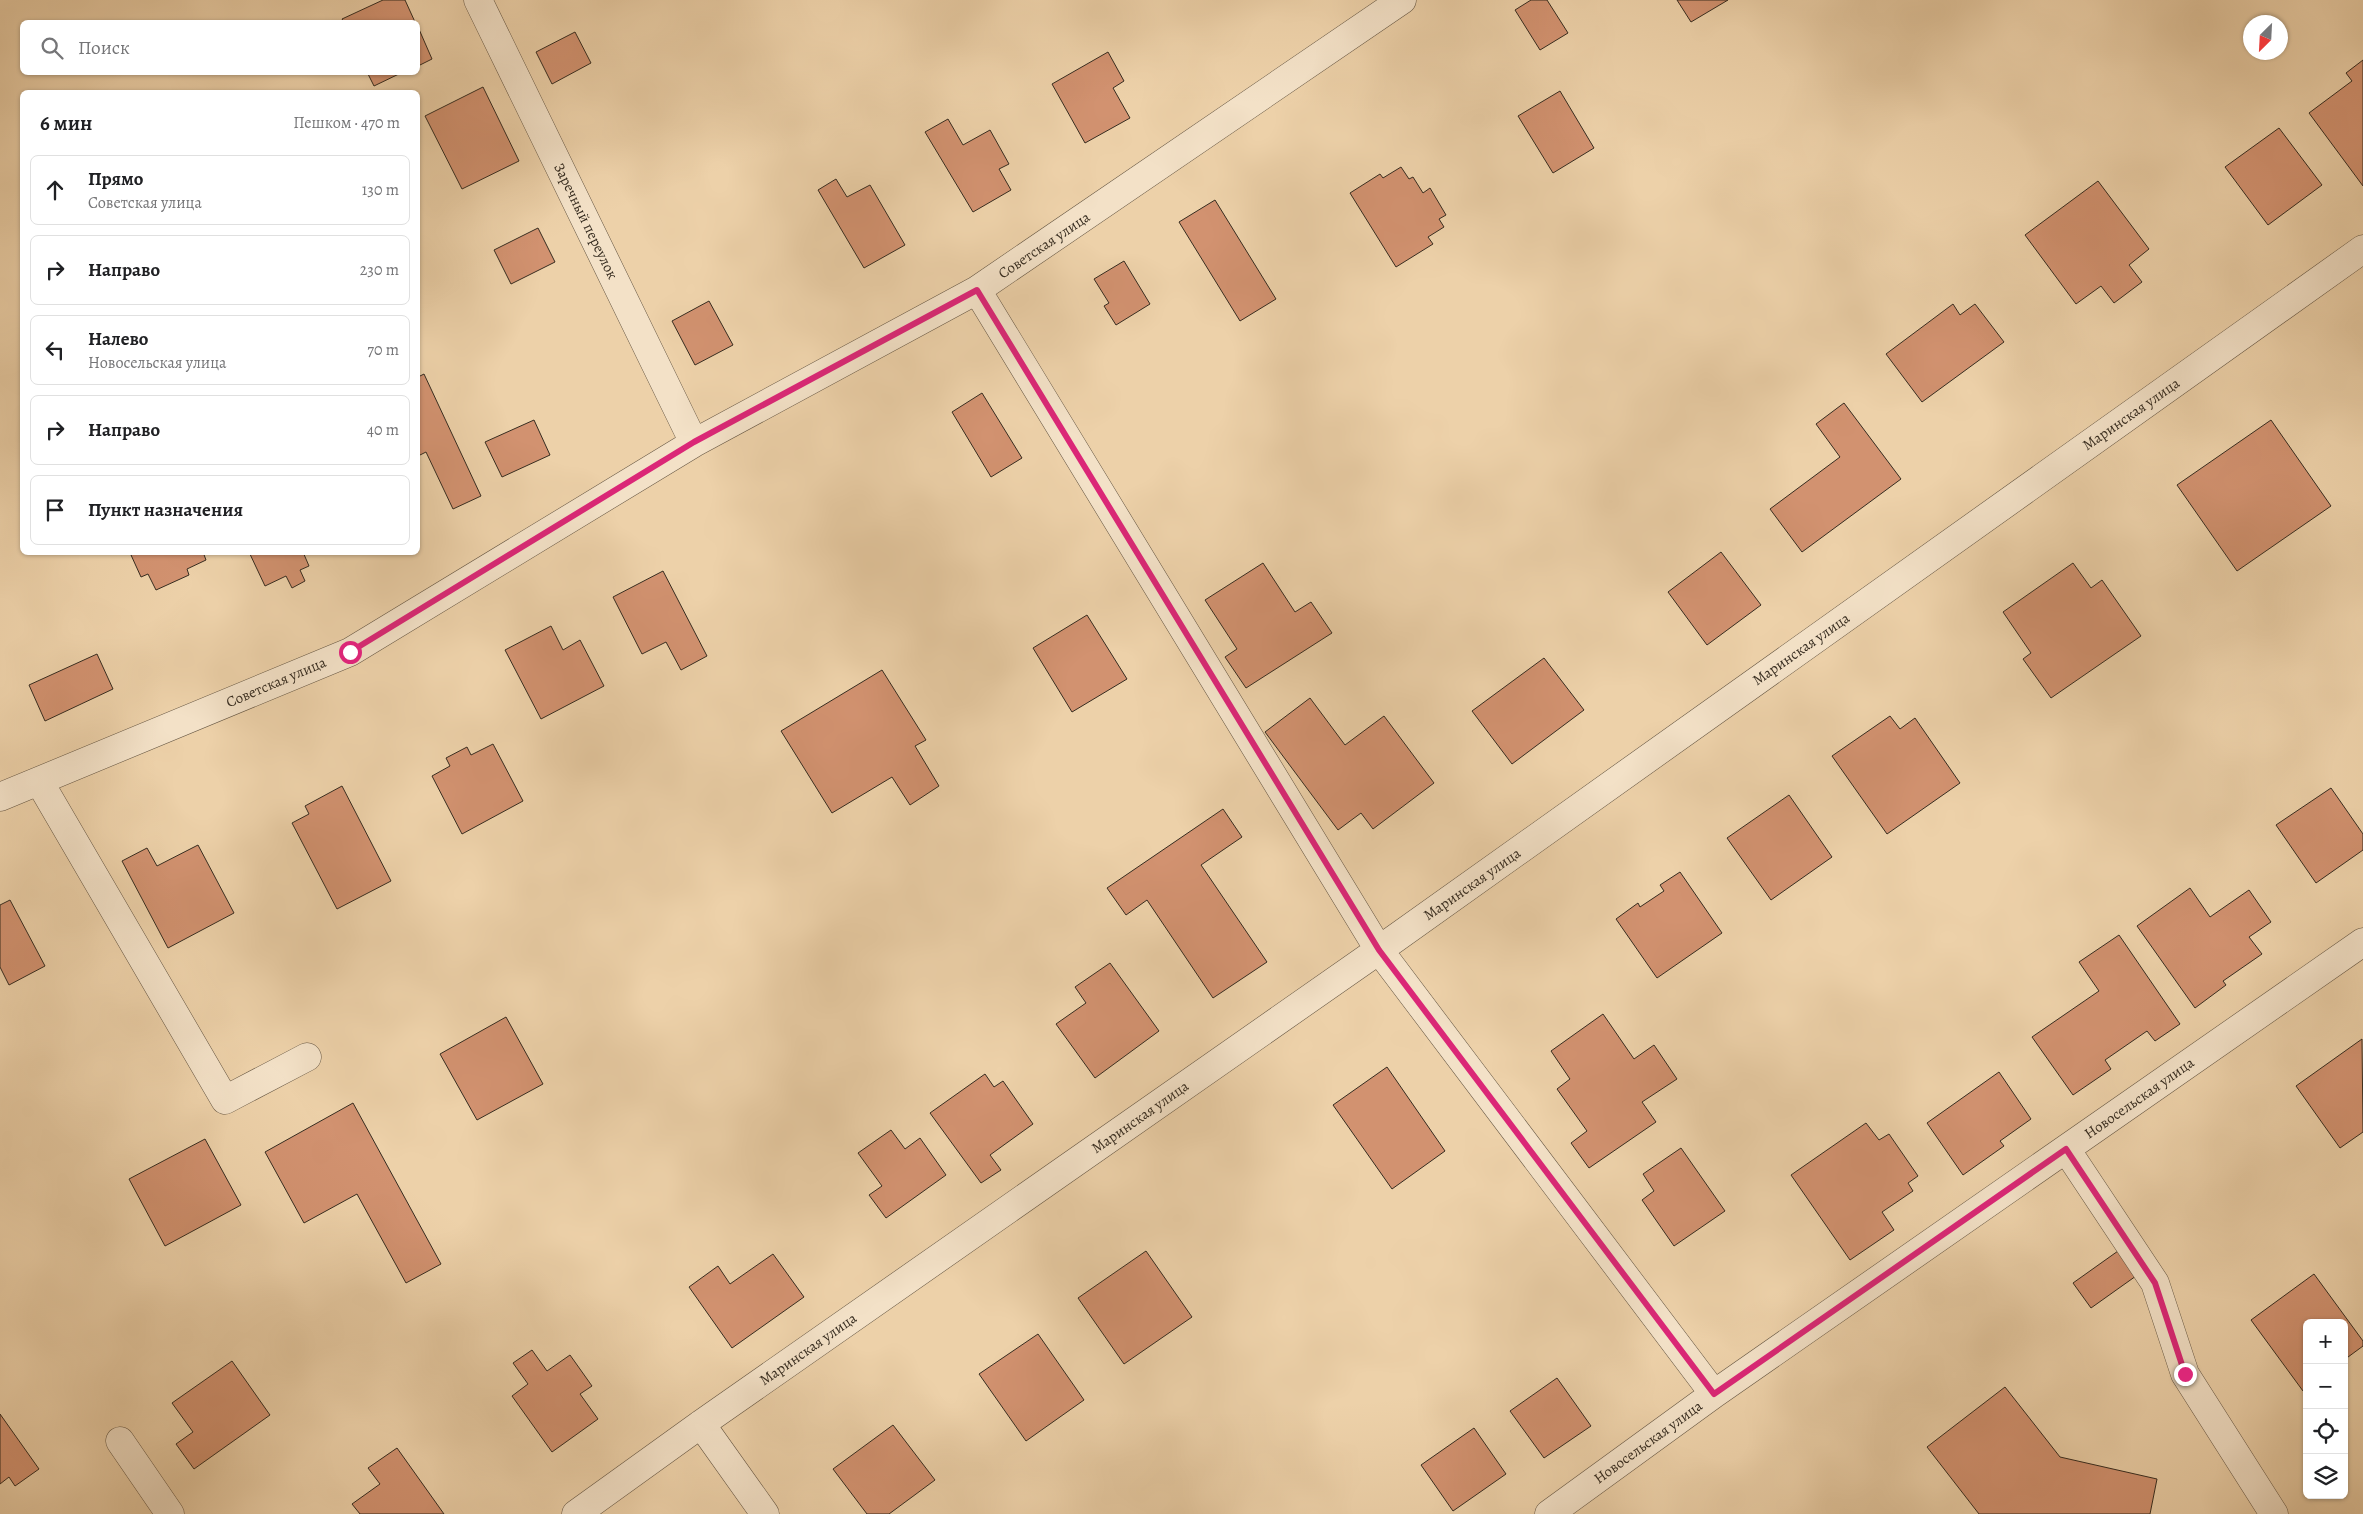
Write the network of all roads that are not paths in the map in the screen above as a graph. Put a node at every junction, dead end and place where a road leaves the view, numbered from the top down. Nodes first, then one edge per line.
1 (478, 0) edge
2 (1402, 0) edge
3 (2363, 249) edge
4 (977, 290) junction
5 (694, 442) junction
6 (39, 781) junction
7 (0, 797) edge
8 (2363, 942) edge
9 (1379, 950) junction
10 (308, 1057) dead end
11 (2066, 1149) junction
12 (1714, 1394) junction
13 (701, 1424) junction
14 (120, 1441) dead end
15 (170, 1514) edge
16 (576, 1514) edge
17 (765, 1514) edge
18 (1549, 1514) edge
19 (2274, 1514) edge

1 - 5 street, Заречный переулок
2 - 4 street, Советская улица
3 - 9 street, Маринская улица
4 - 5 street, Советская улица
4 - 9 street
5 - 6 street, Советская улица
6 - 7 street, Советская улица
6 - 10 street
8 - 11 street, Новосельская улица
9 - 12 street
9 - 13 street, Маринская улица
11 - 12 street, Новосельская улица
11 - 19 street
12 - 18 street, Новосельская улица
13 - 16 street, Маринская улица
13 - 17 street
14 - 15 street

